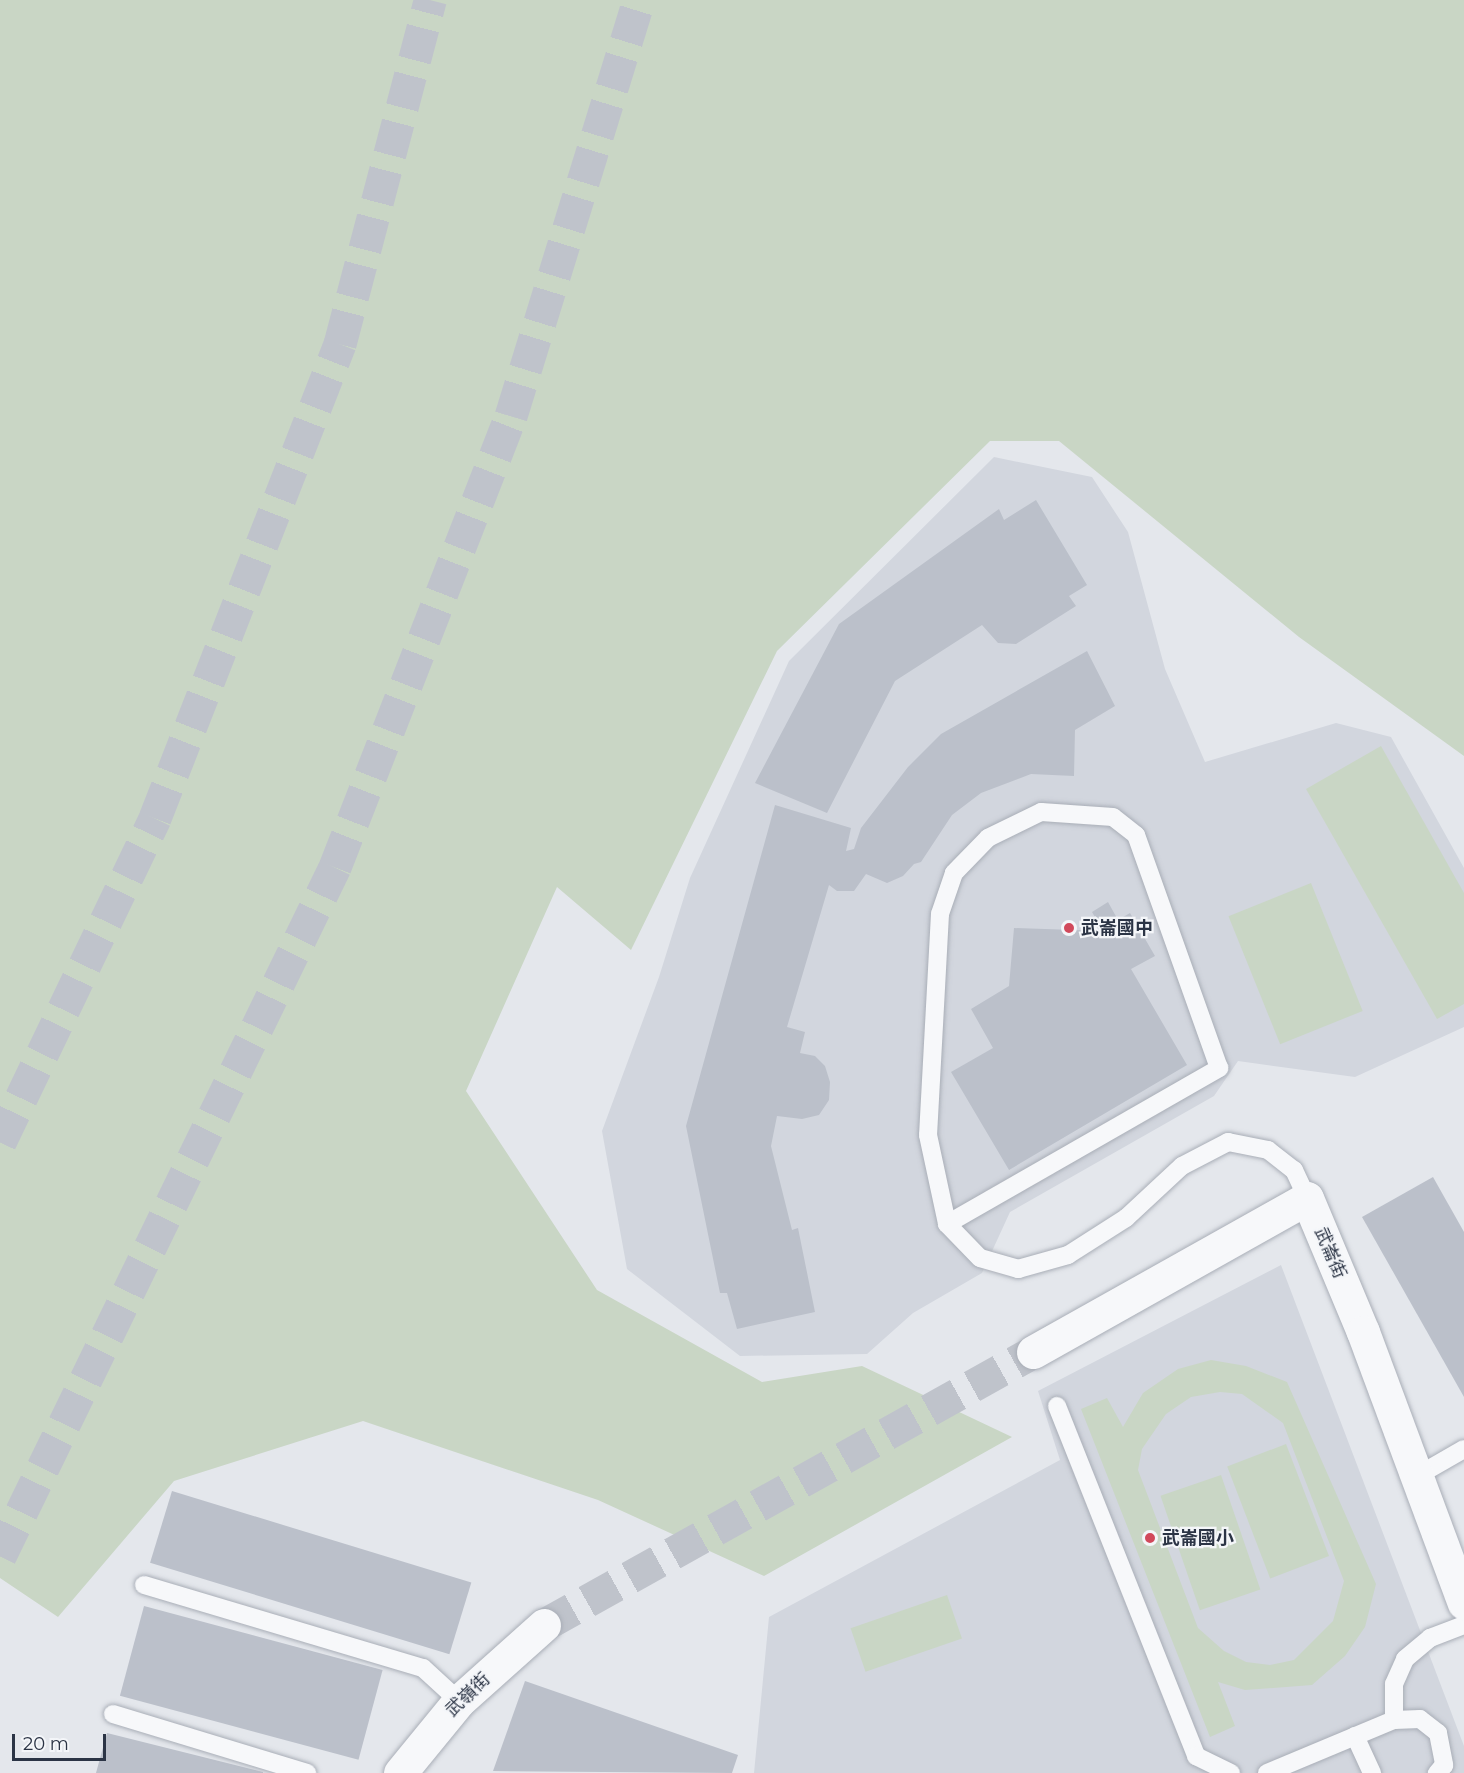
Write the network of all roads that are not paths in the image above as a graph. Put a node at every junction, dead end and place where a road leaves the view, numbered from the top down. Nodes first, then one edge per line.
1 (1307, 1198) junction
2 (947, 1224) junction
3 (1033, 1352) tunnel mouth
4 (1057, 1406) dead end
5 (1464, 1449) edge
6 (1416, 1476) junction
7 (144, 1585) dead end
8 (1464, 1603) edge
9 (544, 1624) tunnel mouth
10 (1464, 1625) edge
11 (459, 1701) junction
12 (113, 1714) dead end
13 (1394, 1720) junction
14 (1355, 1736) junction
15 (307, 1773) edge
16 (400, 1773) edge
17 (1231, 1773) edge
18 (1267, 1773) edge
19 (1372, 1773) edge
20 (1437, 1773) edge

1 - 2 lane
1 - 3 street
1 - 6 street, 武崙街
2 - 2 lane
4 - 17 lane
5 - 6 lane
6 - 8 street, 武崙街
7 - 11 lane
9 - 11 street, 武嶺街
10 - 13 lane
11 - 16 street, 武嶺街
12 - 15 lane
13 - 14 lane
13 - 20 lane
14 - 18 lane
14 - 19 lane

